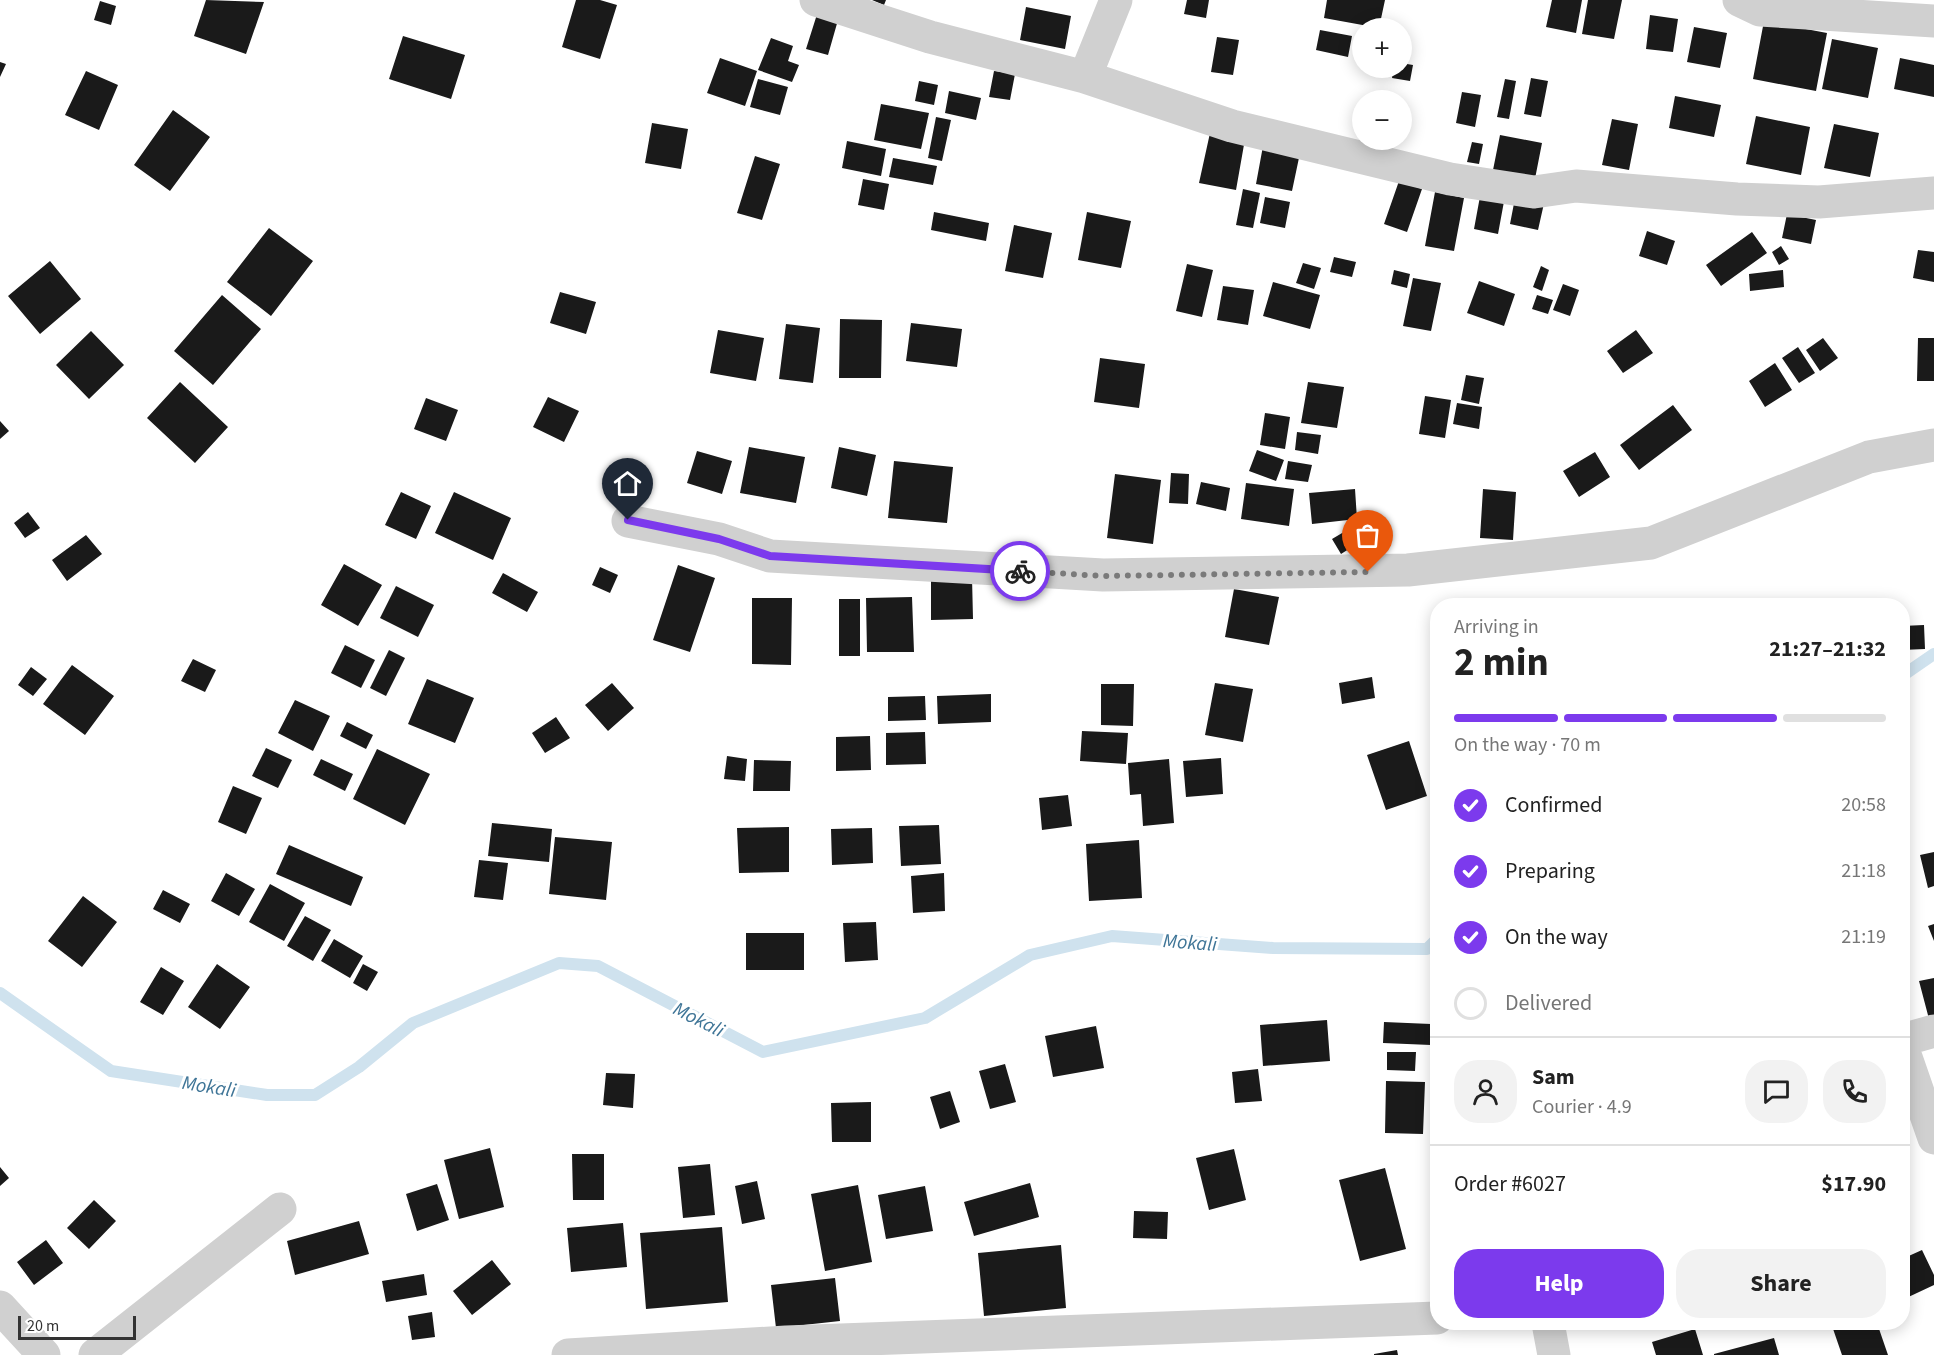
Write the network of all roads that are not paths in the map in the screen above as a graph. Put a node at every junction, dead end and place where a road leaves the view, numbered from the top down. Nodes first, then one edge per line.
1 (816, 0) edge
2 (1116, 0) edge
3 (1739, 0) edge
4 (1934, 21) edge
5 (1085, 77) junction
6 (1934, 193) edge
7 (1934, 445) edge
8 (628, 520) dead end
9 (1934, 1031) edge
10 (1910, 1038) edge
11 (1910, 1069) edge
12 (1934, 1138) edge
13 (280, 1209) dead end
14 (0, 1307) edge
15 (1430, 1318) edge
16 (1549, 1330) edge
17 (582, 1354) edge
18 (44, 1355) edge
19 (96, 1355) edge
20 (1554, 1355) edge

1 - 5 street
2 - 5 street
3 - 4 street
5 - 6 street
7 - 8 street
9 - 10 street
11 - 12 street
13 - 19 street
14 - 18 street
15 - 17 street
16 - 20 street

